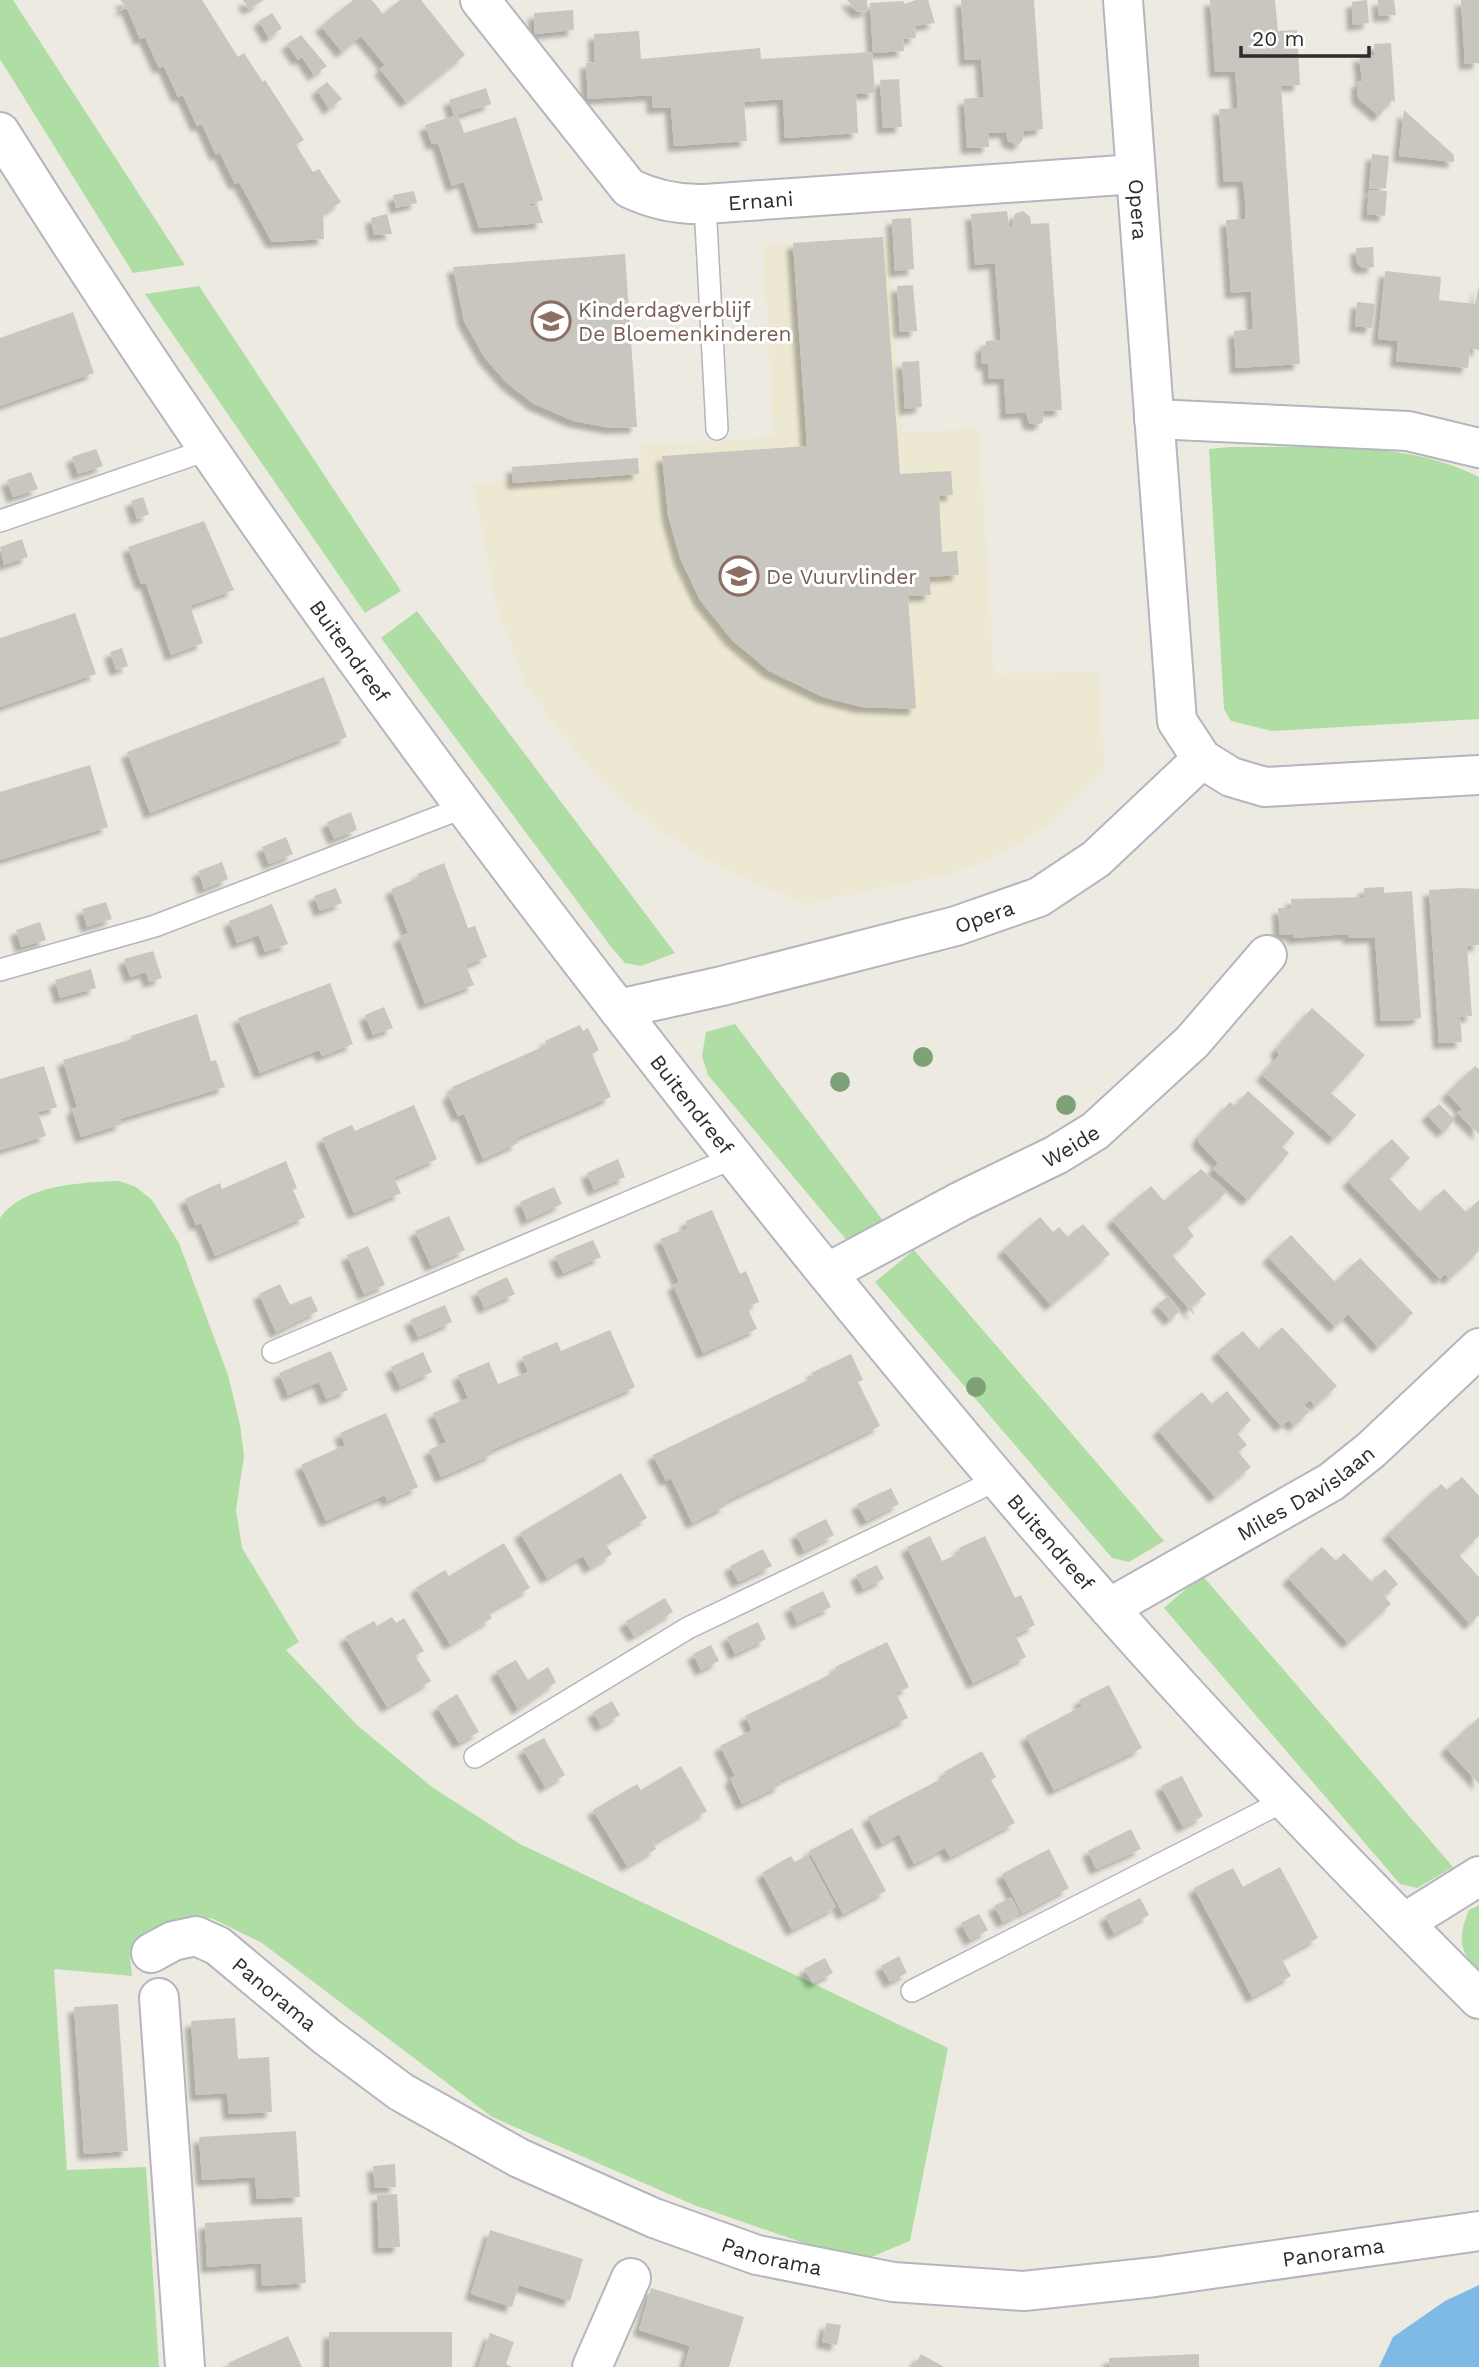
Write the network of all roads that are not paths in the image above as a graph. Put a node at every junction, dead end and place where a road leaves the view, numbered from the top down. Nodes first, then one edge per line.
1 (480, 0) edge
2 (1124, 0) edge
3 (0, 132) edge
4 (1136, 174) junction
5 (705, 204) junction
6 (1154, 419) junction
7 (717, 429) dead end
8 (1479, 448) edge
9 (210, 449) junction
10 (0, 522) edge
11 (1202, 759) junction
12 (1479, 775) edge
13 (462, 807) junction
14 (1267, 955) dead end
15 (0, 971) edge
16 (618, 1009) junction
17 (733, 1158) junction
18 (827, 1273) junction
19 (1479, 1348) edge
20 (273, 1352) dead end
21 (999, 1479) junction
22 (1109, 1608) junction
23 (475, 1757) dead end
24 (1286, 1800) junction
25 (1479, 1876) edge
26 (1404, 1923) junction
27 (151, 1953) dead end
28 (912, 1991) dead end
29 (159, 1998) dead end
30 (1479, 1999) edge
31 (1479, 2231) edge
32 (631, 2278) dead end
33 (185, 2367) edge
34 (592, 2367) edge

1 - 5 street, Ernani
2 - 4 street, Opera
3 - 9 street, Buitendreef
4 - 5 street, Ernani
4 - 6 street, Opera
5 - 7 lane
6 - 8 street
6 - 11 street, Opera
9 - 10 lane
9 - 13 street, Buitendreef
11 - 12 street, Opera
11 - 16 street, Opera
13 - 15 lane
13 - 16 street, Buitendreef
14 - 18 street, Weide
16 - 17 street, Buitendreef
17 - 18 street, Buitendreef
17 - 20 lane
18 - 21 street, Buitendreef
19 - 22 street, Miles Davislaan
21 - 22 street, Buitendreef
21 - 23 lane
22 - 24 street, Buitendreef
24 - 26 street, Buitendreef
24 - 28 lane
25 - 26 street
26 - 30 street, Buitendreef
27 - 31 street, Panorama
29 - 33 street
32 - 34 street

